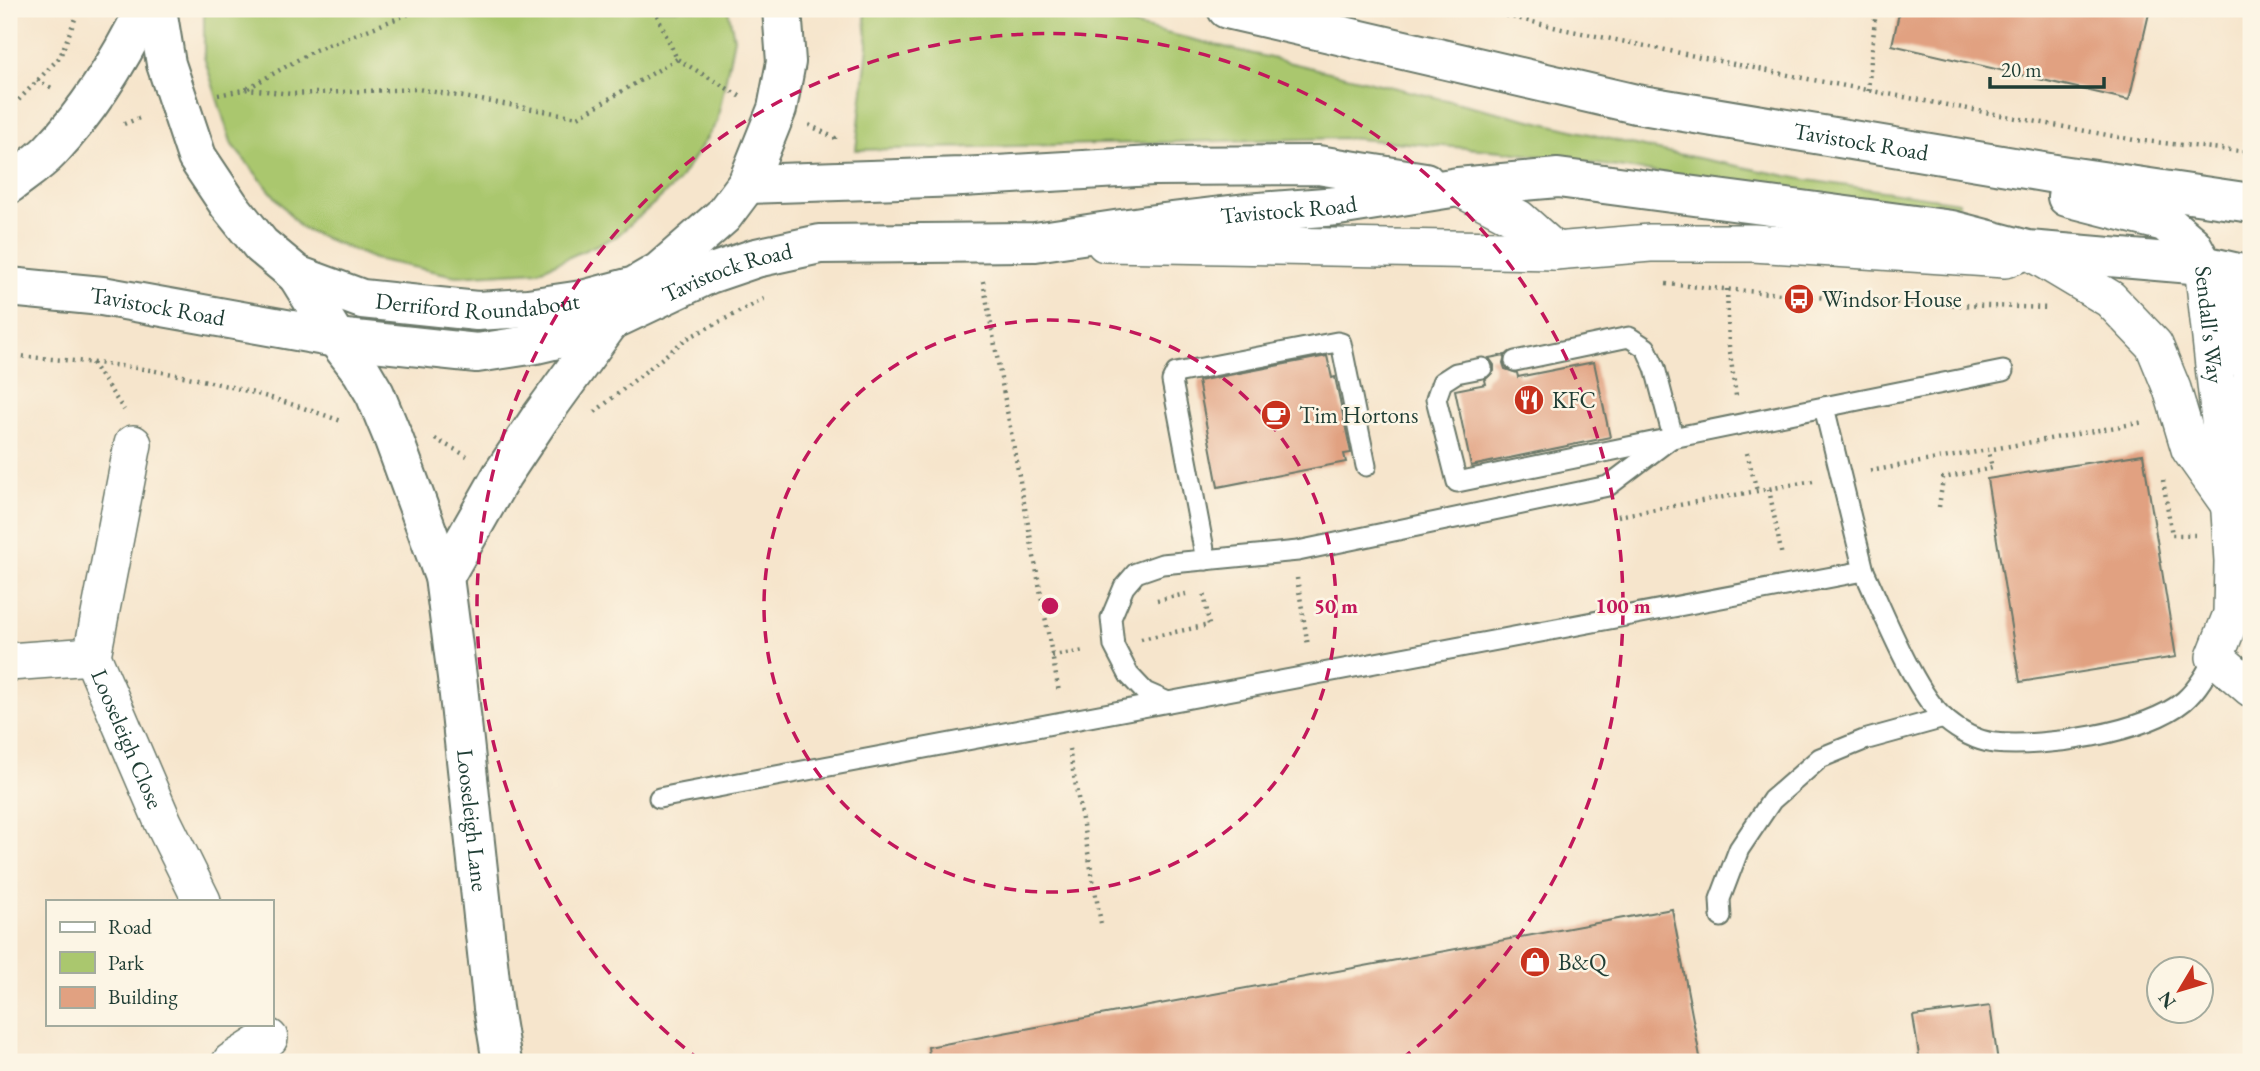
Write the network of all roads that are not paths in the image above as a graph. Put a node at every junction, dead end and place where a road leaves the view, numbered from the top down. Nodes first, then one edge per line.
1 (145, 9) edge
2 (157, 9) edge
3 (782, 9) edge
4 (1227, 9) edge
5 (1907, 149) junction
6 (9, 184) edge
7 (747, 184) junction
8 (1458, 187) junction
9 (2237, 201) edge
10 (1035, 242) junction
11 (2028, 250) junction
12 (1555, 251) junction
13 (2203, 265) junction
14 (297, 275) junction
15 (2251, 276) edge
16 (635, 286) junction
17 (9, 288) edge
18 (614, 318) junction
19 (336, 338) junction
20 (1515, 361) dead end
21 (1482, 368) dead end
22 (2251, 370) edge
23 (2003, 371) dead end
24 (2251, 383) edge
25 (1824, 407) junction
26 (1673, 437) junction
27 (133, 444) road end
28 (1366, 466) dead end
29 (2230, 519) junction
30 (1209, 560) junction
31 (1864, 570) junction
32 (444, 577) junction
33 (92, 656) junction
34 (2215, 657) junction
35 (9, 662) edge
36 (2251, 688) edge
37 (1168, 702) junction
38 (1944, 718) junction
39 (659, 798) dead end
40 (202, 900) edge
41 (1721, 917) dead end
42 (271, 1041) edge
43 (231, 1062) edge
44 (502, 1062) edge

1 - 6 main road
2 - 14 main road, Derriford Roundabout
3 - 7 main road, Derriford Roundabout
4 - 5 main road, Tavistock Road
5 - 9 main road, Tavistock Road
5 - 13 main road
7 - 8 main road, Tavistock Road
7 - 16 main road, Derriford Roundabout
8 - 10 main road, Tavistock Road
8 - 11 main road, Tavistock Road
8 - 12 street, Tavistock Road
9 - 13 main road
10 - 12 street
10 - 18 main road, Tavistock Road
11 - 12 street, Tavistock Road
11 - 13 main road, Tavistock Road
11 - 29 street, Sendall's Way
13 - 15 main road, Tavistock Road
13 - 22 street, Sendall's Way
13 - 29 street, Sendall's Way
14 - 16 main road, Derriford Roundabout
14 - 19 main road, Looseleigh Lane
16 - 18 main road
17 - 19 main road, Tavistock Road
18 - 19 main road, Tavistock Road
18 - 32 main road
19 - 32 main road, Looseleigh Lane
20 - 26 lane
21 - 26 lane
23 - 25 lane
24 - 29 street, Sendall's Way
25 - 26 lane
25 - 31 lane
26 - 30 lane
27 - 33 street, Looseleigh Close
28 - 30 lane
29 - 34 street, Sendall's Way
30 - 37 lane
31 - 37 lane
31 - 38 lane
32 - 44 main road, Looseleigh Lane
33 - 35 street
33 - 40 street, Looseleigh Close
34 - 36 street
34 - 38 lane
37 - 39 lane
38 - 41 lane
42 - 43 street

